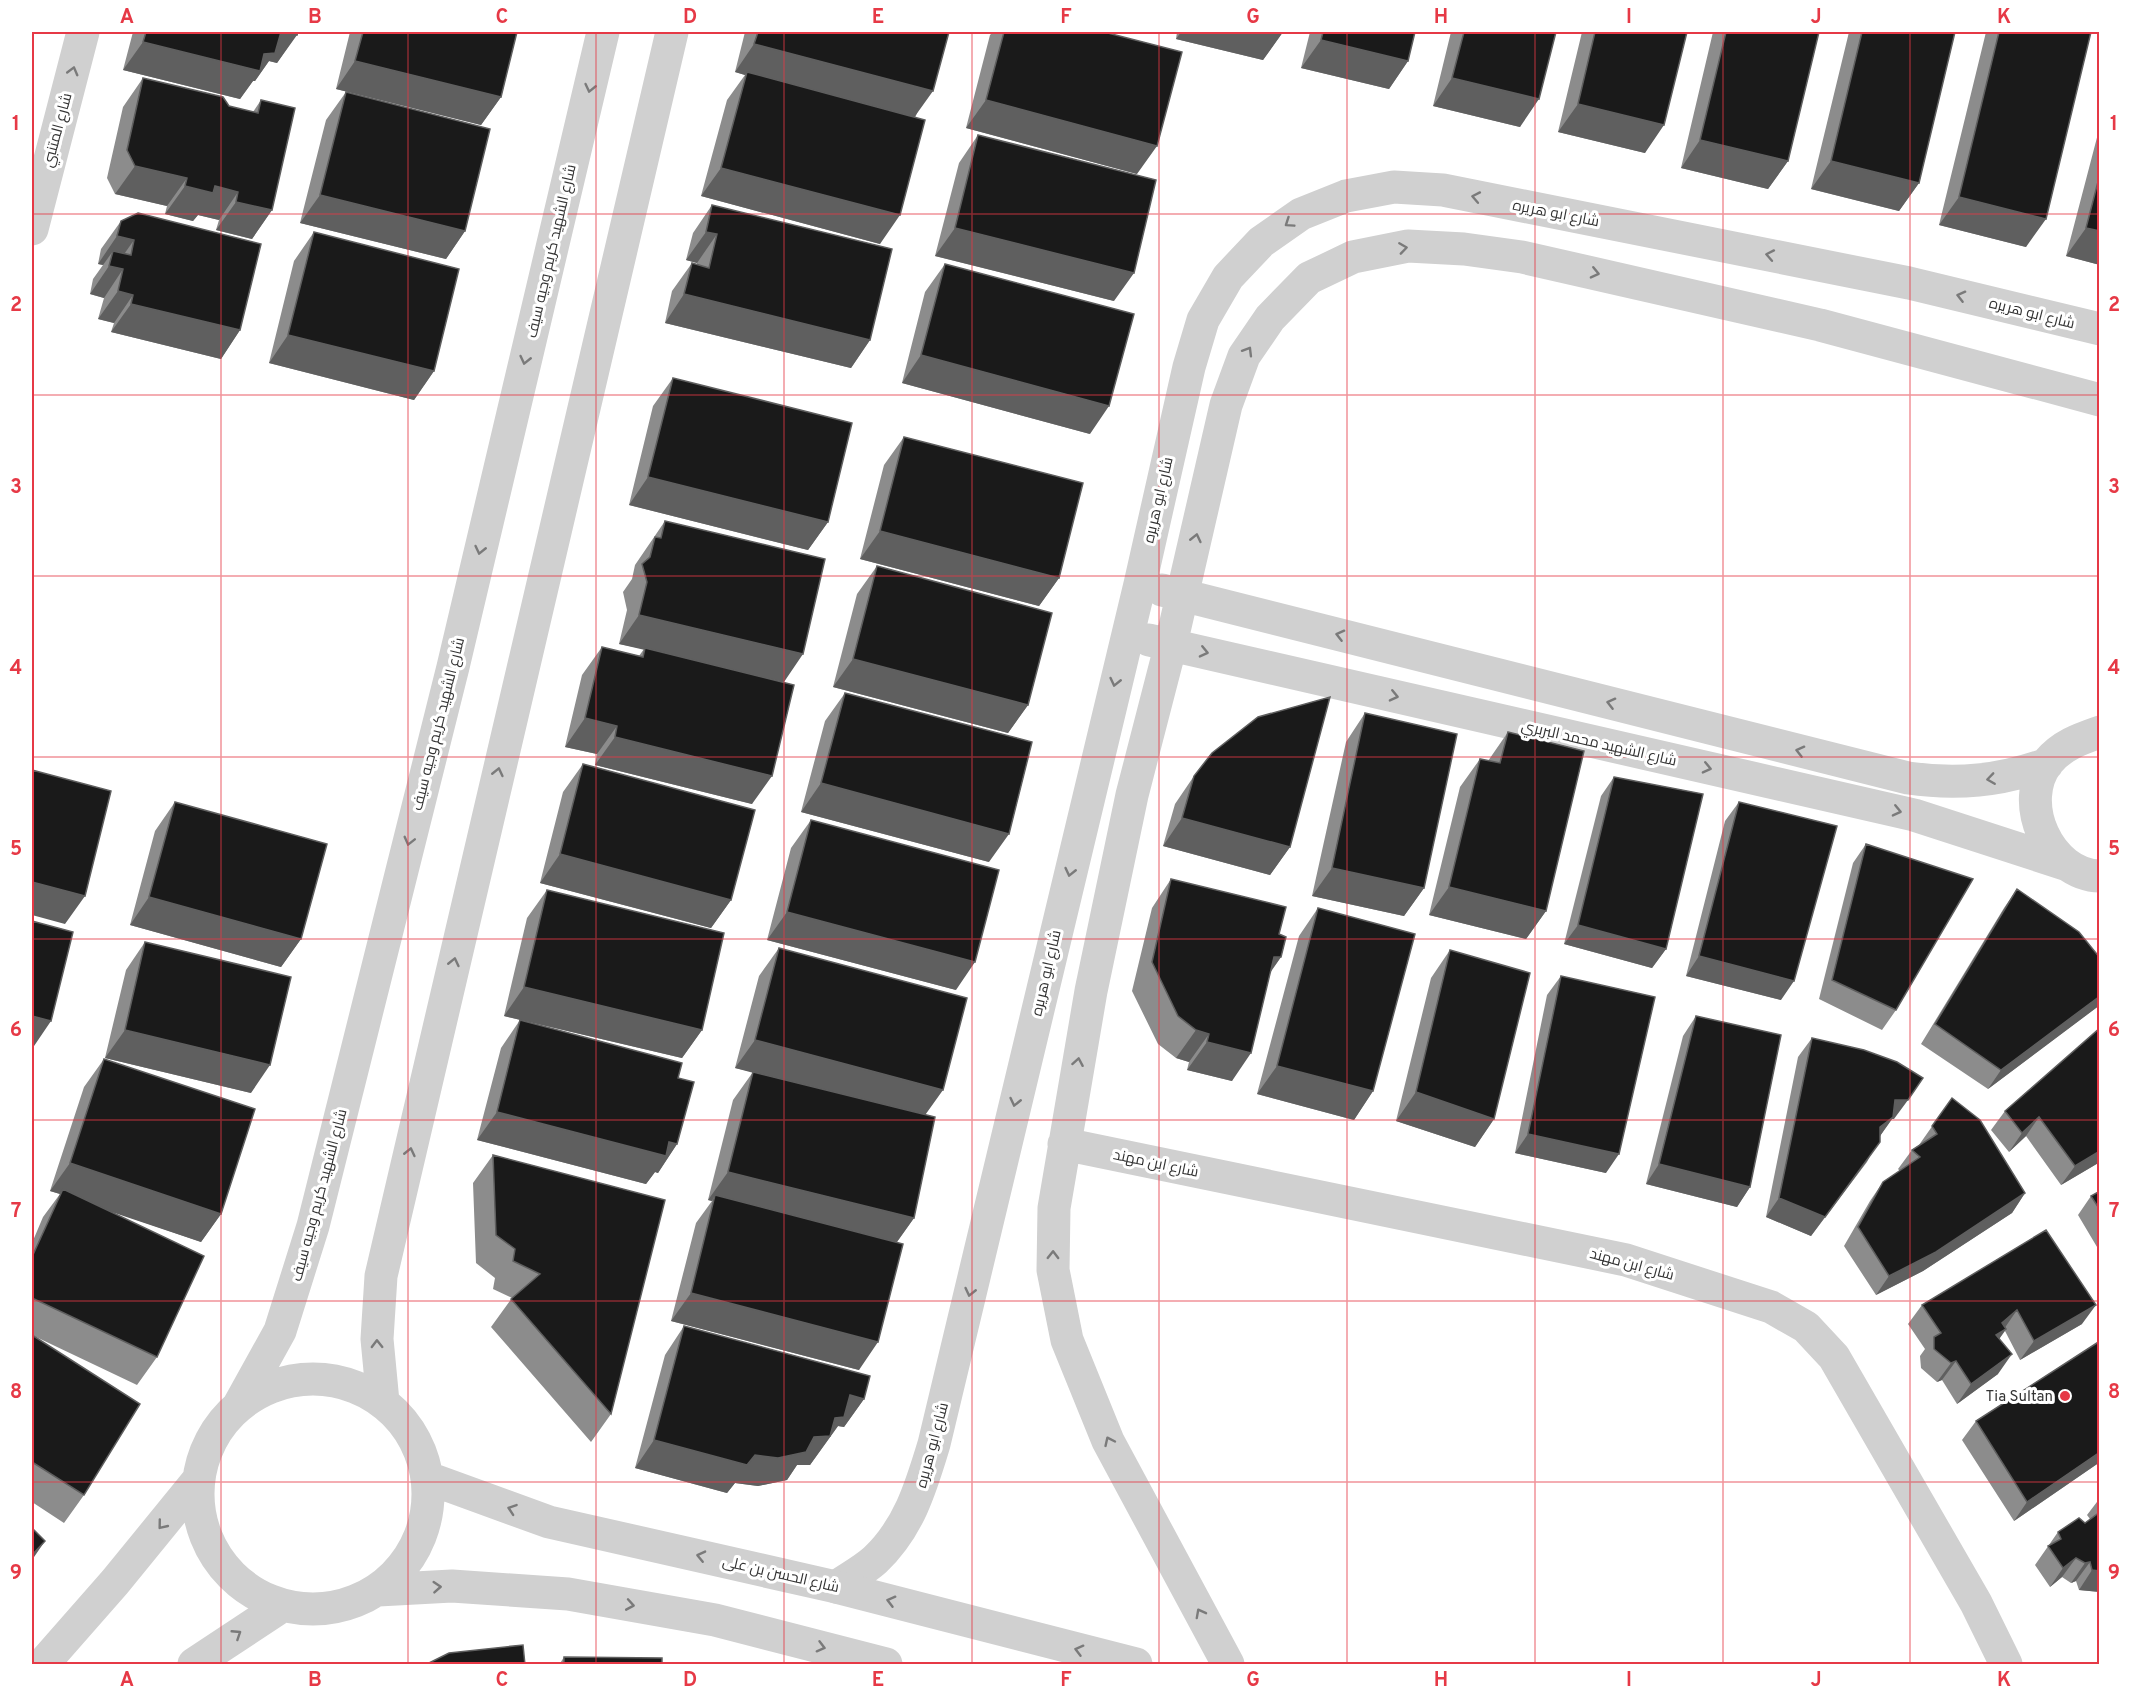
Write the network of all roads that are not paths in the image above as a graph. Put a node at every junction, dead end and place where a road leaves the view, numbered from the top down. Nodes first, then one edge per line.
1 (83, 32) edge
2 (603, 32) edge
3 (672, 32) edge
4 (32, 229) edge
5 (2100, 329) edge
6 (2100, 400) edge
7 (1140, 584) junction
8 (1183, 595) junction
9 (1126, 636) junction
10 (1171, 644) junction
11 (2100, 732) edge
12 (2047, 764) junction
13 (2089, 875) edge
14 (1064, 1144) junction
15 (383, 1402) junction
16 (239, 1405) junction
17 (428, 1478) junction
18 (198, 1479) junction
19 (836, 1587) junction
20 (378, 1590) junction
21 (282, 1606) junction
22 (43, 1665) edge
23 (194, 1665) edge
24 (886, 1665) edge
25 (1136, 1665) edge
26 (1227, 1665) edge
27 (2006, 1665) edge

4 -> 1 street, شارع المتنبي
2 -> 16 street, شارع الشهيد كريم وجيه سيف
15 -> 3 street
5 -> 7 street, شارع ابو هريره
8 -> 6 street
7 - 8 street
7 - 9 street, شارع ابو هريره
8 - 10 street
12 -> 8 street
9 - 10 street, شارع الشهيد محمد البربري
9 -> 19 street, شارع ابو هريره
10 -> 13 street, شارع الشهيد محمد البربري
14 -> 10 street
11 - 12 street
12 - 13 street
26 -> 14 street
14 - 27 street, شارع ابن مهند
15 - 16 street
15 - 17 street
16 - 18 street
19 -> 17 street, شارع الحسن بن على
17 - 20 street
18 - 21 street
18 -> 22 street
25 -> 19 street, شارع الحسن بن على
20 - 21 street
20 -> 24 street
23 -> 21 street

